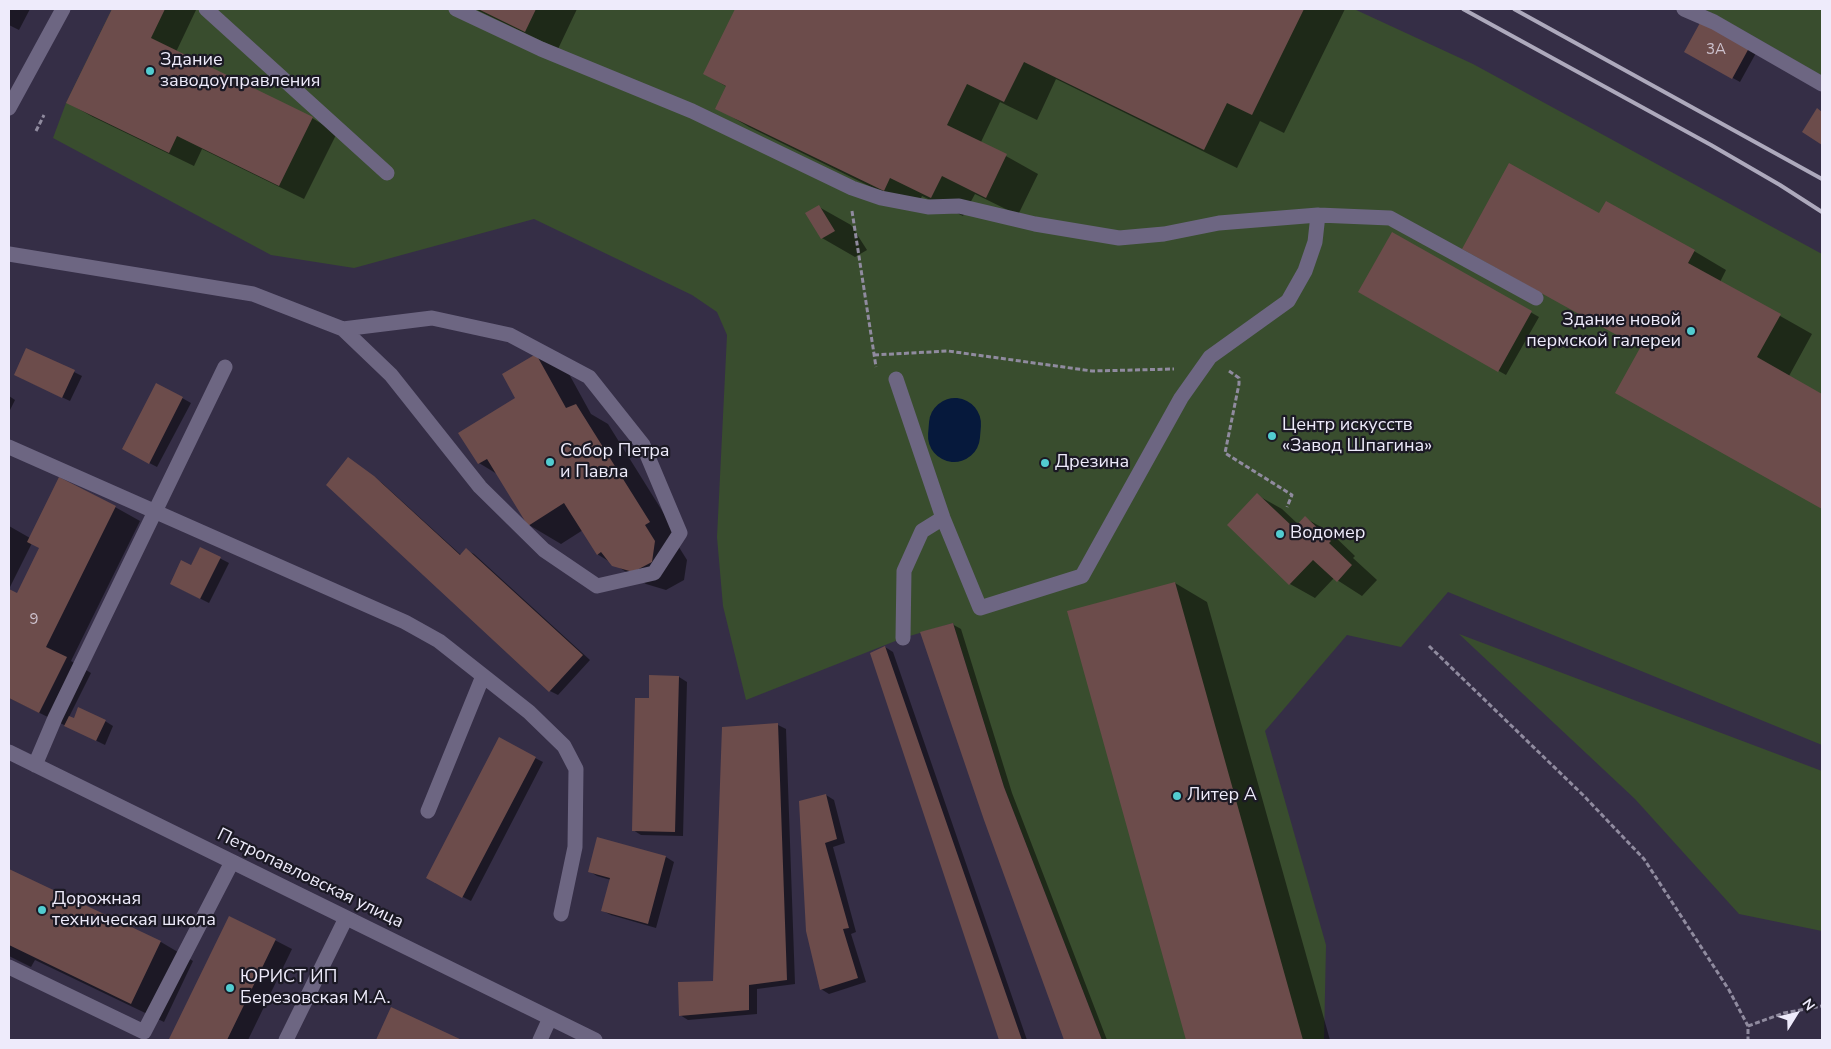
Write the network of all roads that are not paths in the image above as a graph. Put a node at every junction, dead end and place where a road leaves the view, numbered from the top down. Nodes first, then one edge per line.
1 (63, 9) edge
2 (206, 9) edge
3 (456, 9) edge
4 (1684, 9) edge
5 (1822, 84) edge
6 (9, 108) edge
7 (387, 173) dead end
8 (1318, 216) junction
9 (9, 254) edge
10 (1536, 298) dead end
11 (343, 330) junction
12 (225, 367) dead end
13 (896, 379) road end
14 (9, 447) edge
15 (156, 511) junction
16 (943, 518) junction
17 (903, 638) dead end
18 (483, 676) junction
19 (9, 752) edge
20 (35, 764) junction
21 (428, 811) dead end
22 (232, 862) junction
23 (561, 914) dead end
24 (346, 918) junction
25 (9, 967) edge
26 (550, 1018) junction
27 (286, 1040) edge
28 (540, 1040) edge
29 (595, 1040) edge

1 - 6 street
2 - 7 street
3 - 8 street
4 - 5 street
8 - 10 street
8 - 16 street
9 - 11 street
11 - 11 street
12 - 15 street
13 - 16 street
14 - 15 street
15 - 18 street
15 - 20 street
16 - 17 street
18 - 21 street
18 - 23 street
19 - 20 street, Петропавловская улица
20 - 22 street, Петропавловская улица
22 - 24 street, Петропавловская улица
22 - 25 street
24 - 26 street, Петропавловская улица
24 - 27 street
26 - 28 street
26 - 29 street, Петропавловская улица

